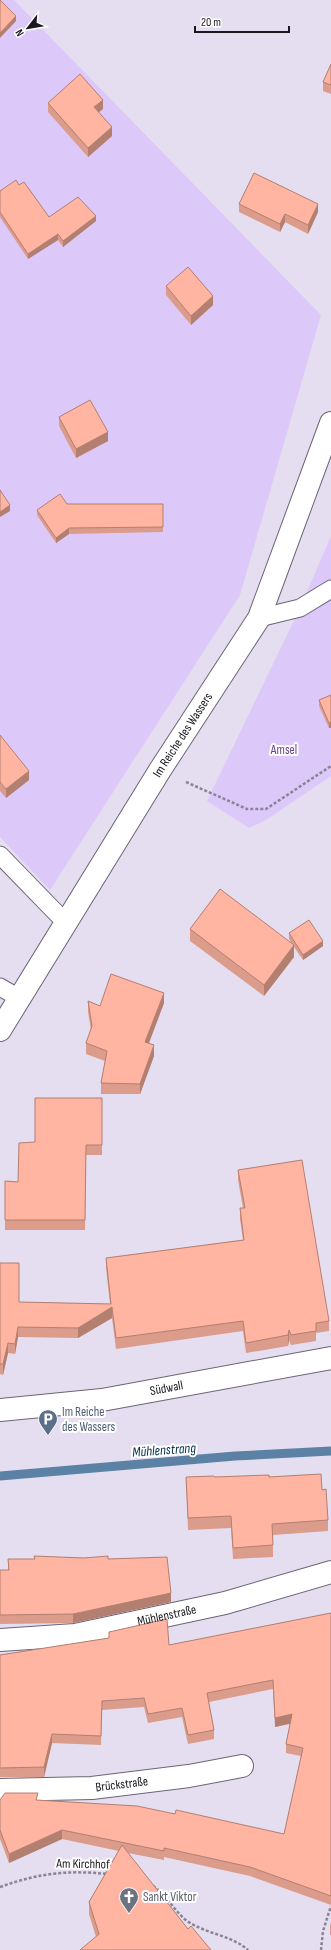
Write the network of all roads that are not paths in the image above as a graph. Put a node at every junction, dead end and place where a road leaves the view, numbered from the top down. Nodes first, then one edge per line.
1 (331, 423) edge
2 (331, 589) edge
3 (259, 618) junction
4 (0, 855) edge
5 (66, 923) junction
6 (0, 987) edge
7 (19, 998) junction
8 (0, 1030) edge
9 (331, 1358) edge
10 (0, 1410) edge
11 (331, 1572) edge
12 (0, 1640) edge
13 (242, 1766) dead end
14 (0, 1790) edge

1 - 3 street, Im Reiche des Wassers
2 - 3 lane
3 - 5 street, Im Reiche des Wassers
4 - 5 lane
5 - 7 street, Im Reiche des Wassers
6 - 7 lane
7 - 8 street, Im Reiche des Wassers
9 - 10 street, Südwall
11 - 12 street, Mühlenstraße
13 - 14 street, Brückstraße

